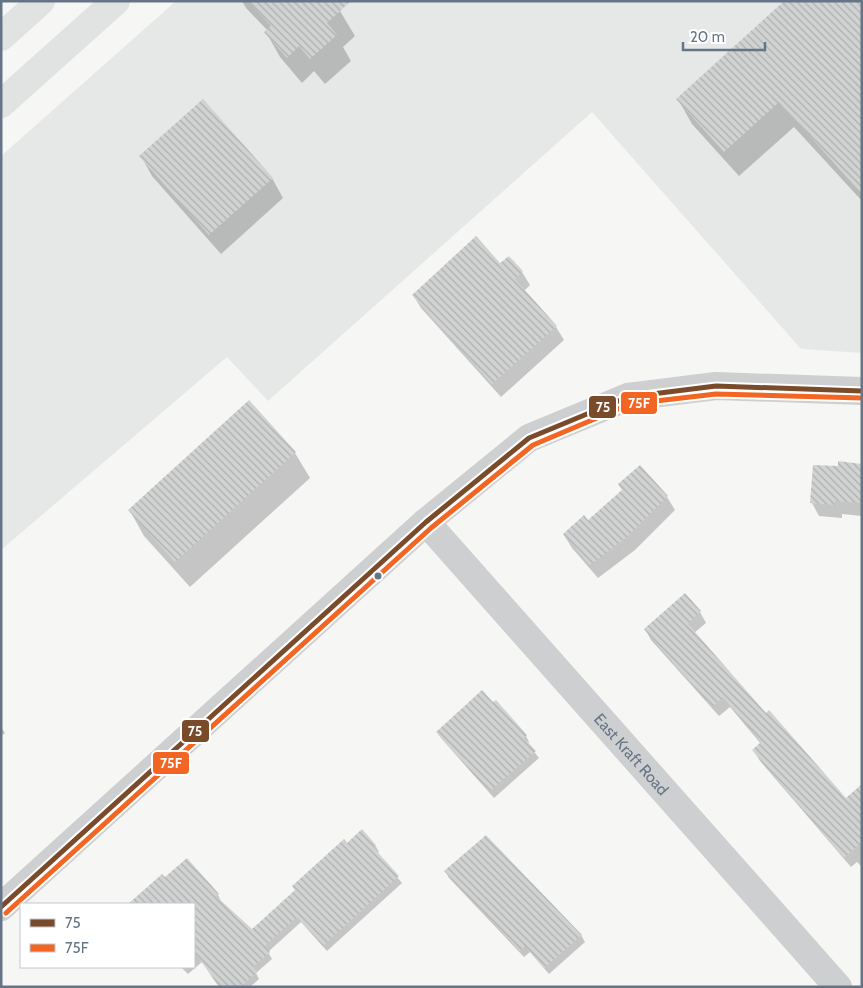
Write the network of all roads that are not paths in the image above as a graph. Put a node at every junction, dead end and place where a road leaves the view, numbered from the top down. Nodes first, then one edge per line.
1 (41, 1) edge
2 (116, 1) edge
3 (1, 37) edge
4 (1, 104) edge
5 (862, 390) edge
6 (426, 522) junction
7 (1, 907) edge
8 (838, 987) edge

1 - 3 main road
2 - 4 main road
5 - 6 street
6 - 7 street
6 - 8 street, East Kraft Road

